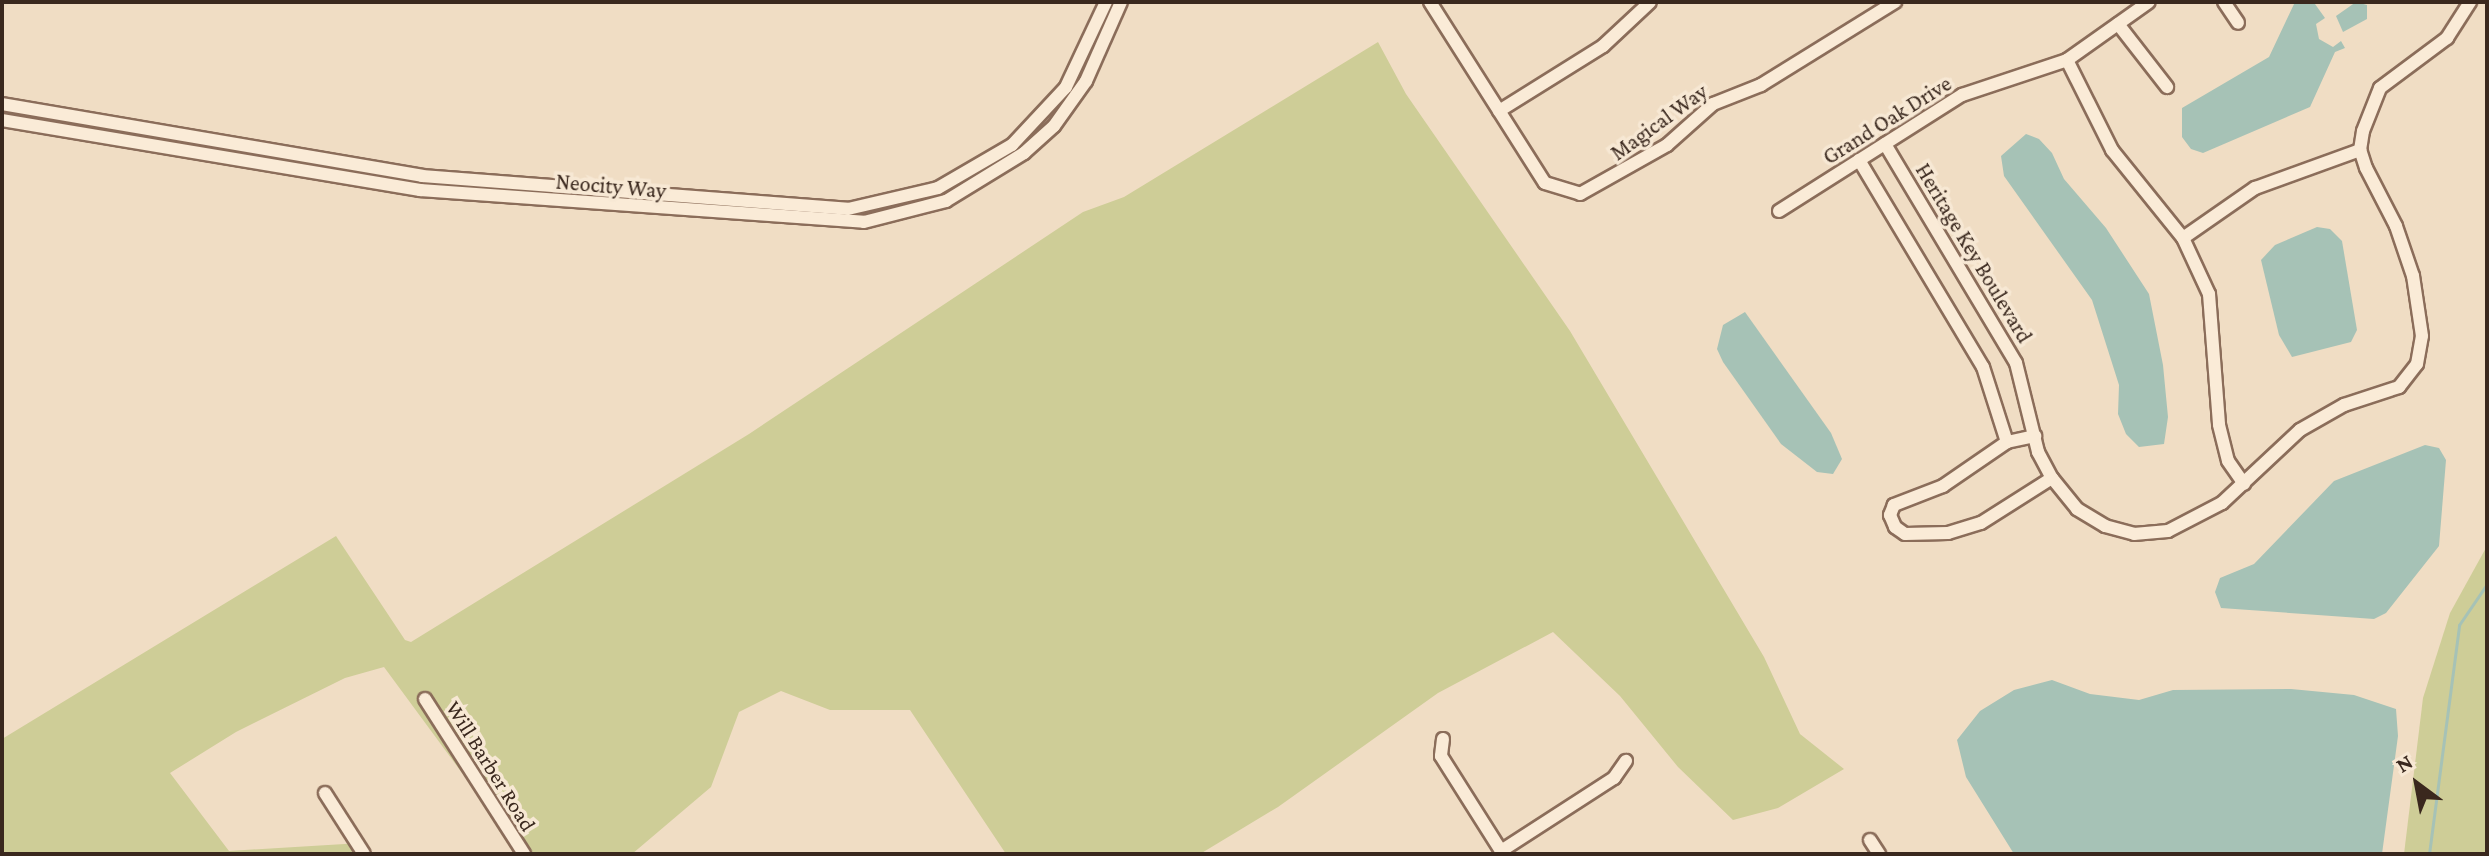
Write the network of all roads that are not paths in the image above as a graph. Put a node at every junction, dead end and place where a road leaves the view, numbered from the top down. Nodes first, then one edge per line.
1 (1106, 2) edge
2 (1121, 2) edge
3 (1430, 2) edge
4 (1650, 2) edge
5 (1895, 2) edge
6 (2149, 2) edge
7 (2224, 2) edge
8 (2470, 2) edge
9 (2238, 23) dead end
10 (2118, 24) junction
11 (2067, 60) junction
12 (2167, 87) dead end
13 (2, 104) edge
14 (1499, 111) junction
15 (2, 120) edge
16 (1885, 144) junction
17 (2360, 150) junction
18 (1859, 160) junction
19 (676, 195) junction
20 (891, 202) junction
21 (677, 211) junction
22 (1779, 211) dead end
23 (891, 217) junction
24 (2183, 238) junction
25 (2035, 436) junction
26 (2007, 442) junction
27 (2052, 478) junction
28 (2244, 484) junction
29 (425, 699) dead end
30 (1443, 739) dead end
31 (1626, 761) dead end
32 (325, 793) dead end
33 (1870, 840) dead end
34 (1502, 852) edge
35 (364, 854) edge
36 (524, 854) edge
37 (1879, 854) edge

1 - 20 street, Neocity Way
2 - 23 street, Neocity Way
3 - 14 street, Magical Way
4 - 14 street
5 - 14 street, Magical Way
6 - 10 street, Grand Oak Drive
7 - 9 street
8 - 17 street
10 - 11 street, Grand Oak Drive
10 - 12 street
11 - 16 street, Grand Oak Drive
11 - 24 street
13 - 19 street, Neocity Way
15 - 21 street, Neocity Way
16 - 18 street, Grand Oak Drive
16 - 25 street, Heritage Key Boulevard
17 - 24 street
17 - 28 street, Heritage Key Boulevard
18 - 22 street, Grand Oak Drive
18 - 26 street
19 - 20 street, Neocity Way
19 - 21 street
20 - 23 street
21 - 23 street, Neocity Way
24 - 28 street
25 - 26 street
25 - 27 street, Heritage Key Boulevard
26 - 27 street
27 - 28 street, Heritage Key Boulevard
29 - 36 street, Will Barber Road
30 - 34 street
31 - 34 street
32 - 35 street
33 - 37 street

